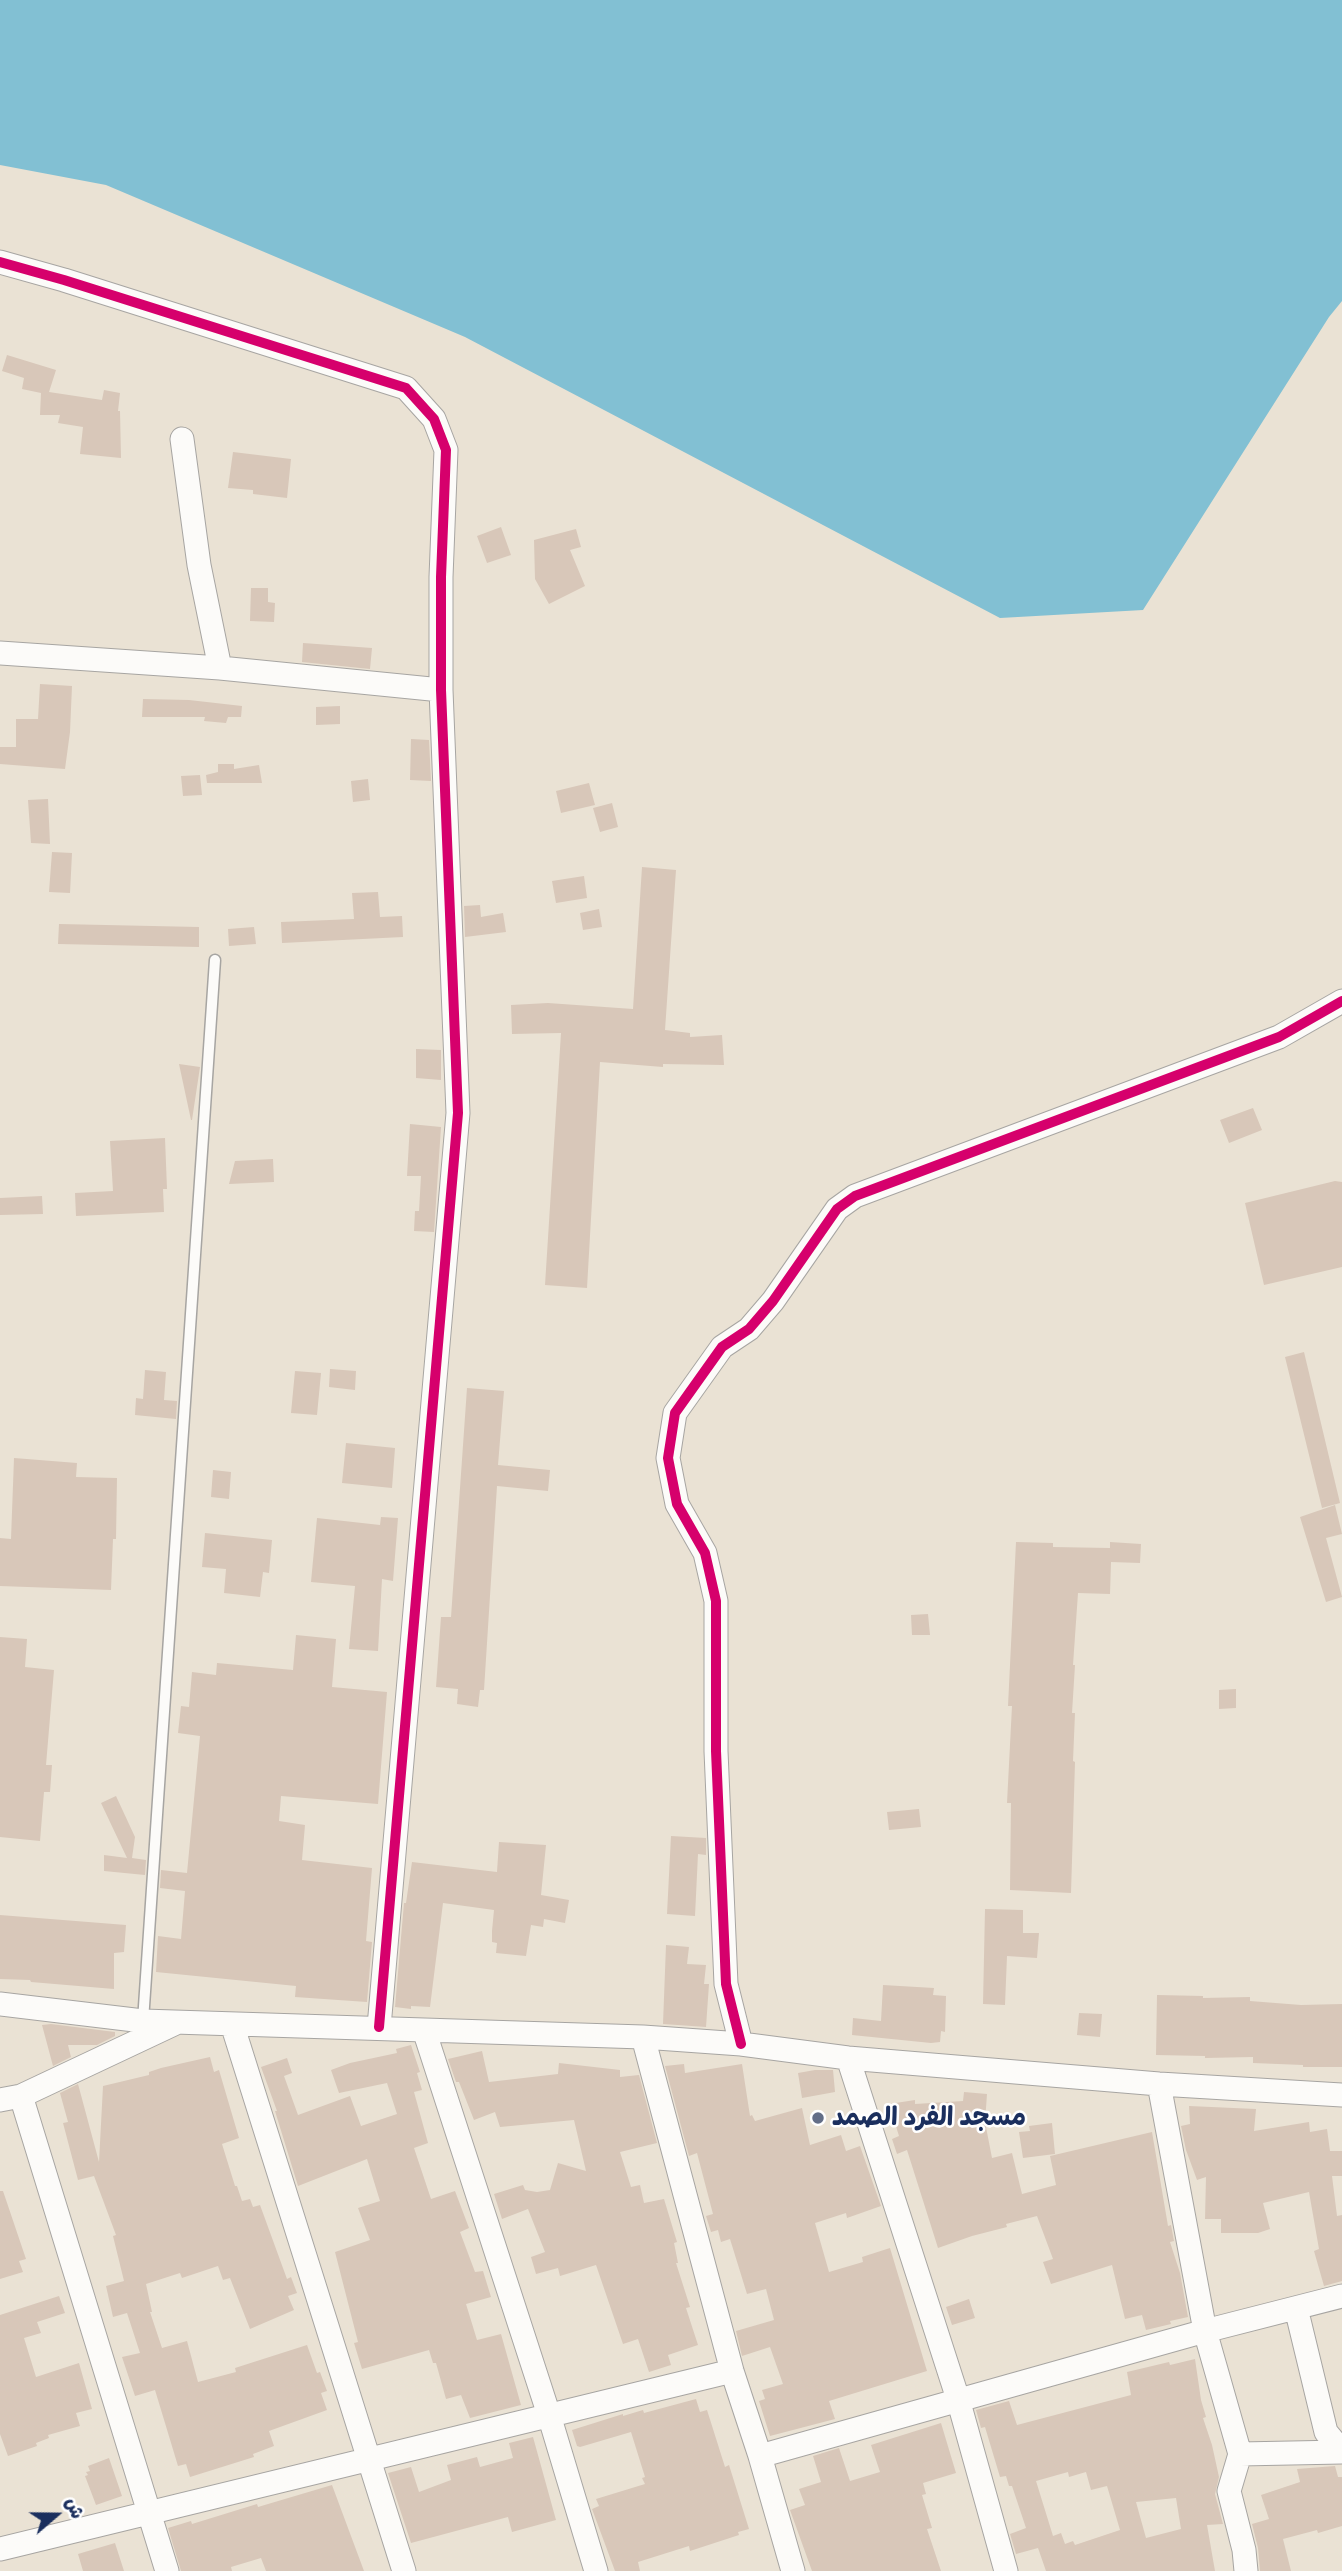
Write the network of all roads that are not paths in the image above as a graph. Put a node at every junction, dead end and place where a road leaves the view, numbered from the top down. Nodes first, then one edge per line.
1 (0, 262) edge
2 (182, 439) dead end
3 (0, 653) edge
4 (220, 668) junction
5 (441, 690) junction
6 (215, 960) dead end
7 (1342, 1000) edge
8 (0, 2004) edge
9 (143, 2021) junction
10 (179, 2022) junction
11 (232, 2024) junction
12 (379, 2027) junction
13 (424, 2030) junction
14 (643, 2037) junction
15 (741, 2044) junction
16 (848, 2058) junction
17 (1159, 2084) junction
18 (1342, 2095) edge
19 (10, 2098) edge
20 (1342, 2296) edge
21 (1296, 2308) junction
22 (1205, 2331) junction
23 (732, 2371) junction
24 (958, 2399) junction
25 (549, 2415) junction
26 (1342, 2451) edge
27 (1240, 2454) junction
28 (760, 2455) junction
29 (369, 2459) junction
30 (150, 2514) junction
31 (0, 2549) edge
32 (167, 2571) edge
33 (404, 2571) edge
34 (596, 2571) edge
35 (793, 2571) edge
36 (1006, 2571) edge
37 (1246, 2571) edge

1 - 5 street
2 - 4 street
3 - 4 street
4 - 5 street
5 - 12 street
6 - 9 lane
7 - 15 street
8 - 9 street
9 - 10 street
10 - 11 street
10 - 19 street
11 - 12 street
11 - 29 street
12 - 13 street
13 - 14 street
13 - 25 street
14 - 15 street
14 - 23 street
15 - 16 street
16 - 17 street
16 - 24 street
17 - 18 street
17 - 22 street
19 - 30 street
20 - 21 street
21 - 22 street
21 - 26 street
22 - 24 street
22 - 27 street
23 - 25 street
23 - 28 street
24 - 28 street
24 - 36 street
25 - 29 street
25 - 34 street
26 - 27 street
27 - 37 street
28 - 35 street
29 - 30 street
29 - 33 street
30 - 31 street
30 - 32 street

